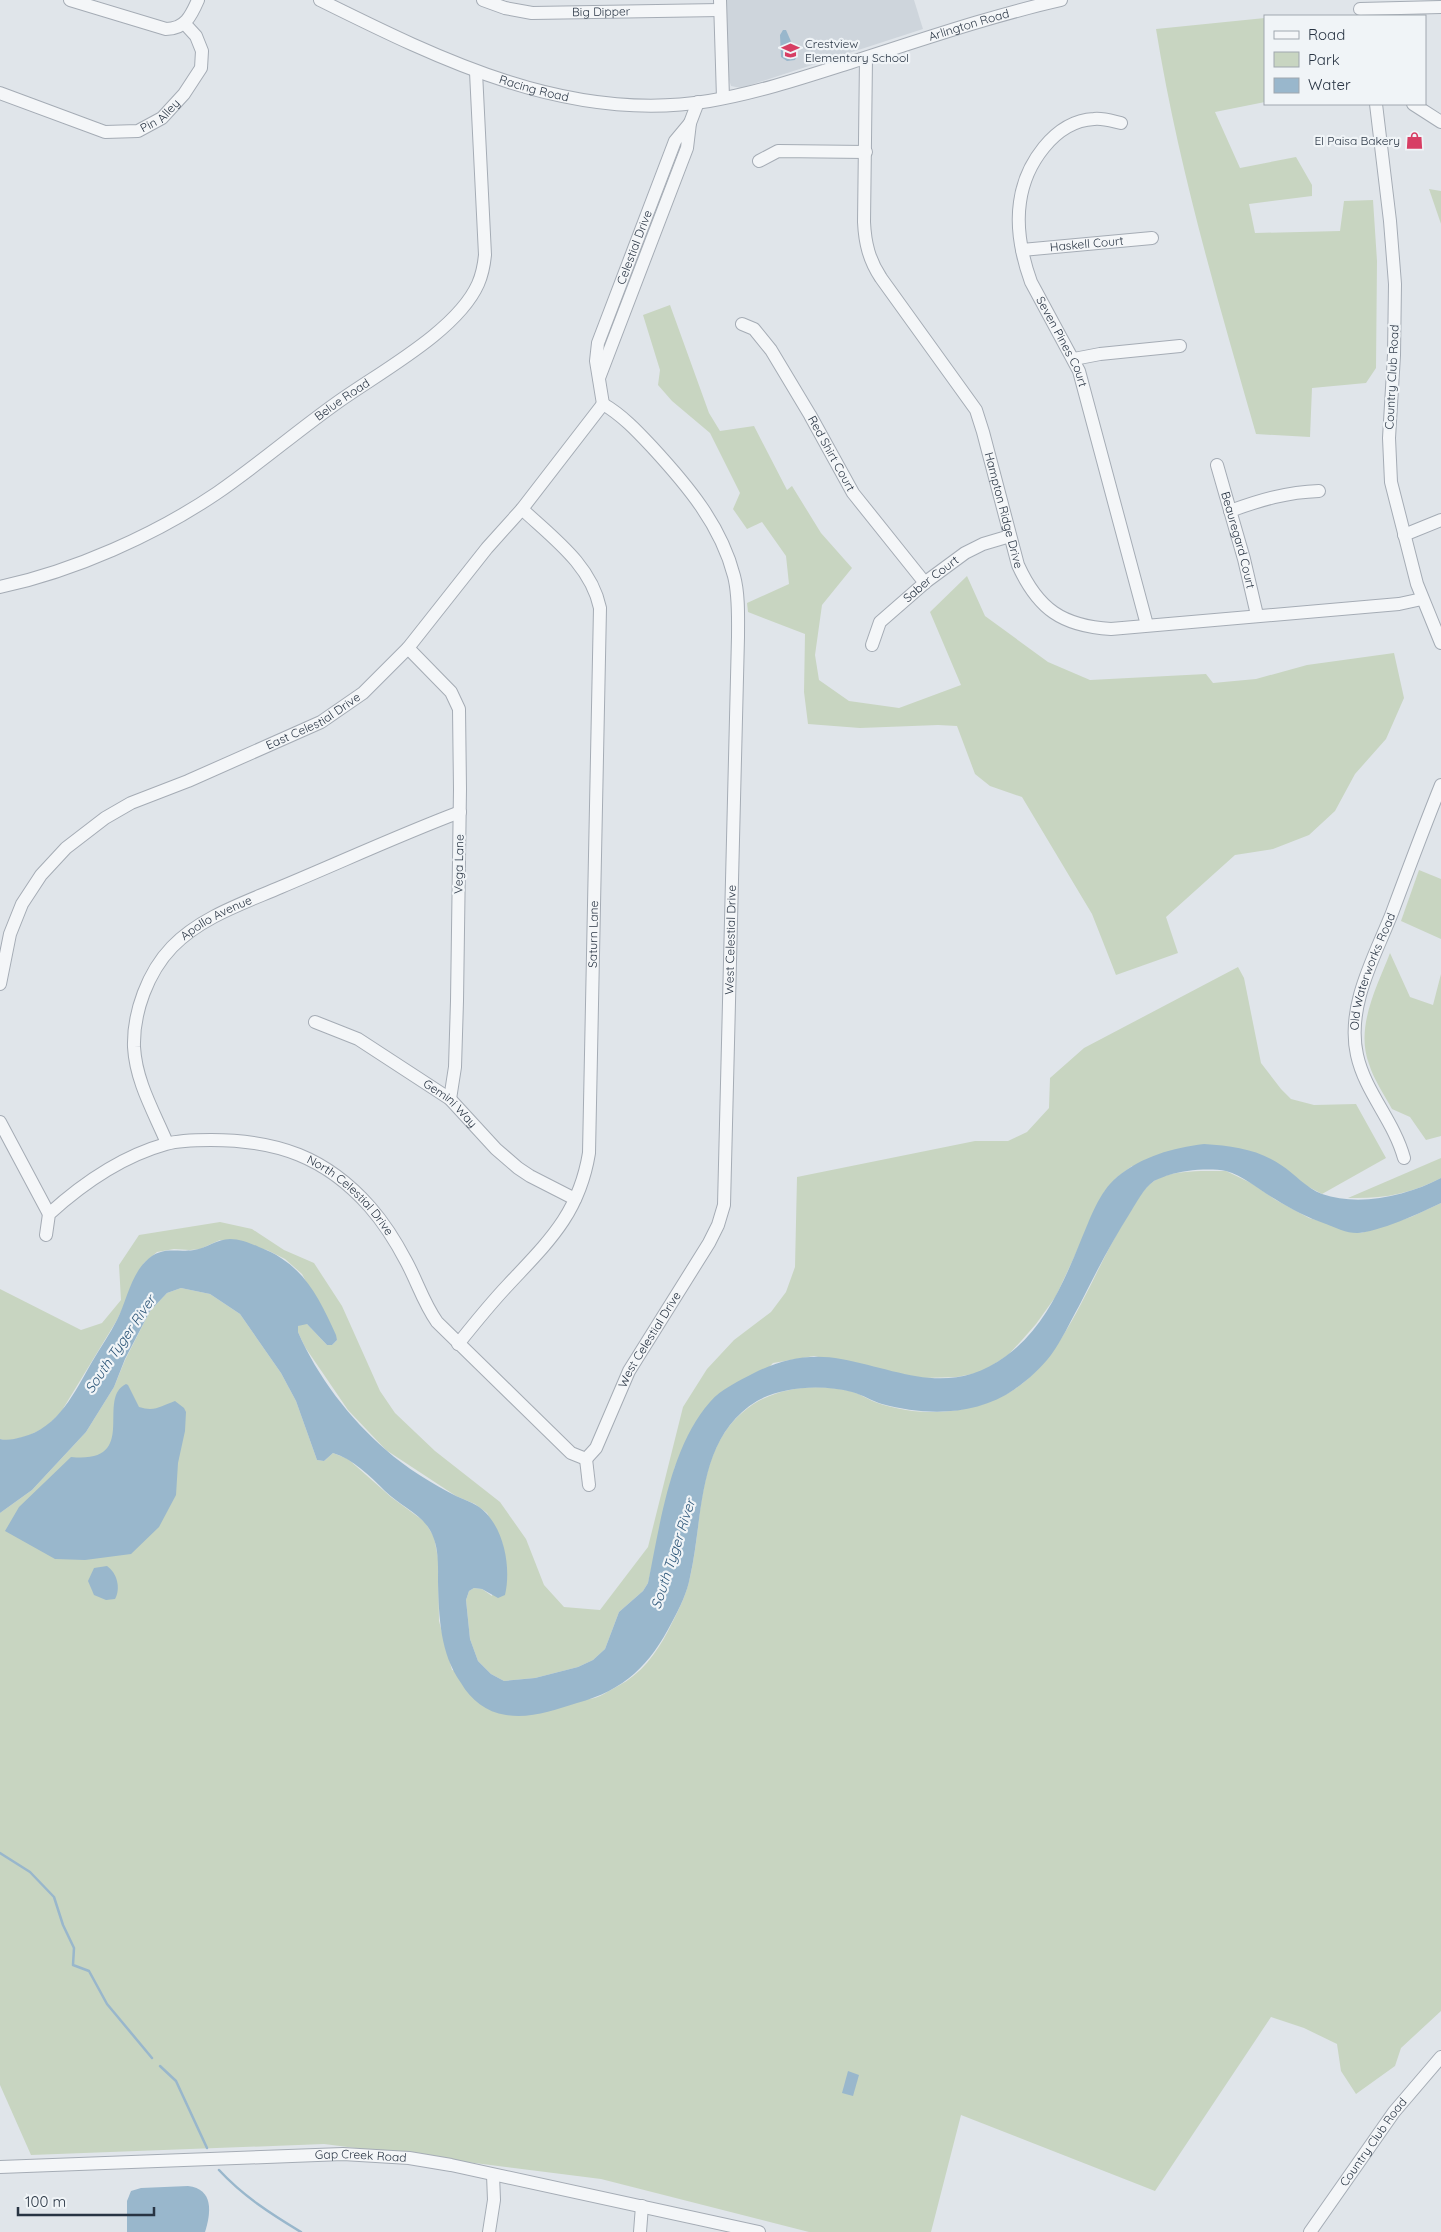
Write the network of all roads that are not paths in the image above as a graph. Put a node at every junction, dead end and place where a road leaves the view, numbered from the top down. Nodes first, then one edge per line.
1 (70, 0) edge
2 (198, 0) edge
3 (320, 0) edge
4 (483, 0) edge
5 (1061, 0) edge
6 (720, 5) edge
7 (579, 6) edge
8 (1441, 7) edge
9 (1360, 8) edge
10 (185, 24) junction
11 (866, 58) junction
12 (476, 72) junction
13 (764, 88) joint
14 (0, 92) edge
15 (723, 98) junction
16 (698, 102) junction
17 (1376, 105) edge
18 (1415, 105) edge
19 (1121, 122) dead end
20 (1441, 122) edge
21 (866, 152) junction
22 (759, 161) dead end
23 (1152, 238) dead end
24 (1022, 250) junction
25 (742, 324) dead end
26 (1180, 346) dead end
27 (1074, 359) junction
28 (603, 404) junction
29 (1217, 466) dead end
30 (1319, 491) dead end
31 (522, 509) junction
32 (1230, 511) junction
33 (1441, 520) edge
34 (1404, 535) junction
35 (1010, 536) junction
36 (925, 583) junction
37 (0, 588) edge
38 (1422, 599) junction
39 (1257, 616) junction
40 (1147, 625) junction
41 (1441, 644) edge
42 (872, 645) dead end
43 (408, 648) junction
44 (1441, 785) edge
45 (460, 812) junction
46 (0, 984) edge
47 (314, 1022) dead end
48 (450, 1099) junction
49 (0, 1122) edge
50 (167, 1143) junction
51 (1404, 1158) dead end
52 (575, 1199) junction
53 (50, 1214) junction
54 (46, 1235) dead end
55 (458, 1344) junction
56 (586, 1459) junction
57 (589, 1485) dead end
58 (1441, 2057) edge
59 (0, 2167) edge
60 (493, 2175) junction
61 (642, 2206) junction
62 (490, 2232) edge
63 (640, 2232) edge
64 (759, 2232) edge
65 (1310, 2232) edge

1 - 10 street
2 - 10 street
3 - 12 street, Racing Road
4 - 7 street, Big Dipper
5 - 11 street, Arlington Road
6 - 7 street, Big Dipper
6 - 15 street
8 - 9 street
10 - 14 street, Pin Alley
11 - 13 street, Arlington Road
11 - 21 street, Hampton Ridge Drive
12 - 16 street, Racing Road
12 - 37 street, Belue Road
13 - 15 street, Racing Road
15 - 16 street, Racing Road
16 - 28 street, Celestial Drive
17 - 34 street, Country Club Road
18 - 20 street
19 - 24 street, Seven Pines Court
21 - 22 street
21 - 35 street, Hampton Ridge Drive
23 - 24 street, Haskell Court
24 - 27 street, Seven Pines Court
25 - 36 street, Red Shirt Court
26 - 27 street
27 - 40 street, Seven Pines Court
28 - 31 street, East Celestial Drive
28 - 56 street, West Celestial Drive
29 - 32 street, Beauregard Court
30 - 32 street
31 - 43 street, East Celestial Drive
31 - 52 street, Saturn Lane
32 - 39 street, Beauregard Court
33 - 34 street
34 - 38 street, Country Club Road
35 - 36 street, Saber Court
35 - 40 street, Hampton Ridge Drive
36 - 42 street, Saber Court
38 - 39 street, Hampton Ridge Drive
38 - 41 street, Country Club Road
39 - 40 street, Hampton Ridge Drive
43 - 45 street, Vega Lane
43 - 46 street, East Celestial Drive
44 - 51 street, Old Waterworks Road
45 - 48 street, Vega Lane
45 - 50 street, Apollo Avenue
47 - 48 street, Gemini Way
48 - 52 street, Gemini Way
49 - 53 street
50 - 53 street, North Celestial Drive
50 - 55 street, North Celestial Drive
52 - 55 street, Saturn Lane
53 - 54 street
55 - 56 street, North Celestial Drive
56 - 57 street
58 - 65 street, Country Club Road
59 - 60 street, Gap Creek Road
60 - 61 street, Gap Creek Road
60 - 62 street
61 - 63 street
61 - 64 street, Gap Creek Road

